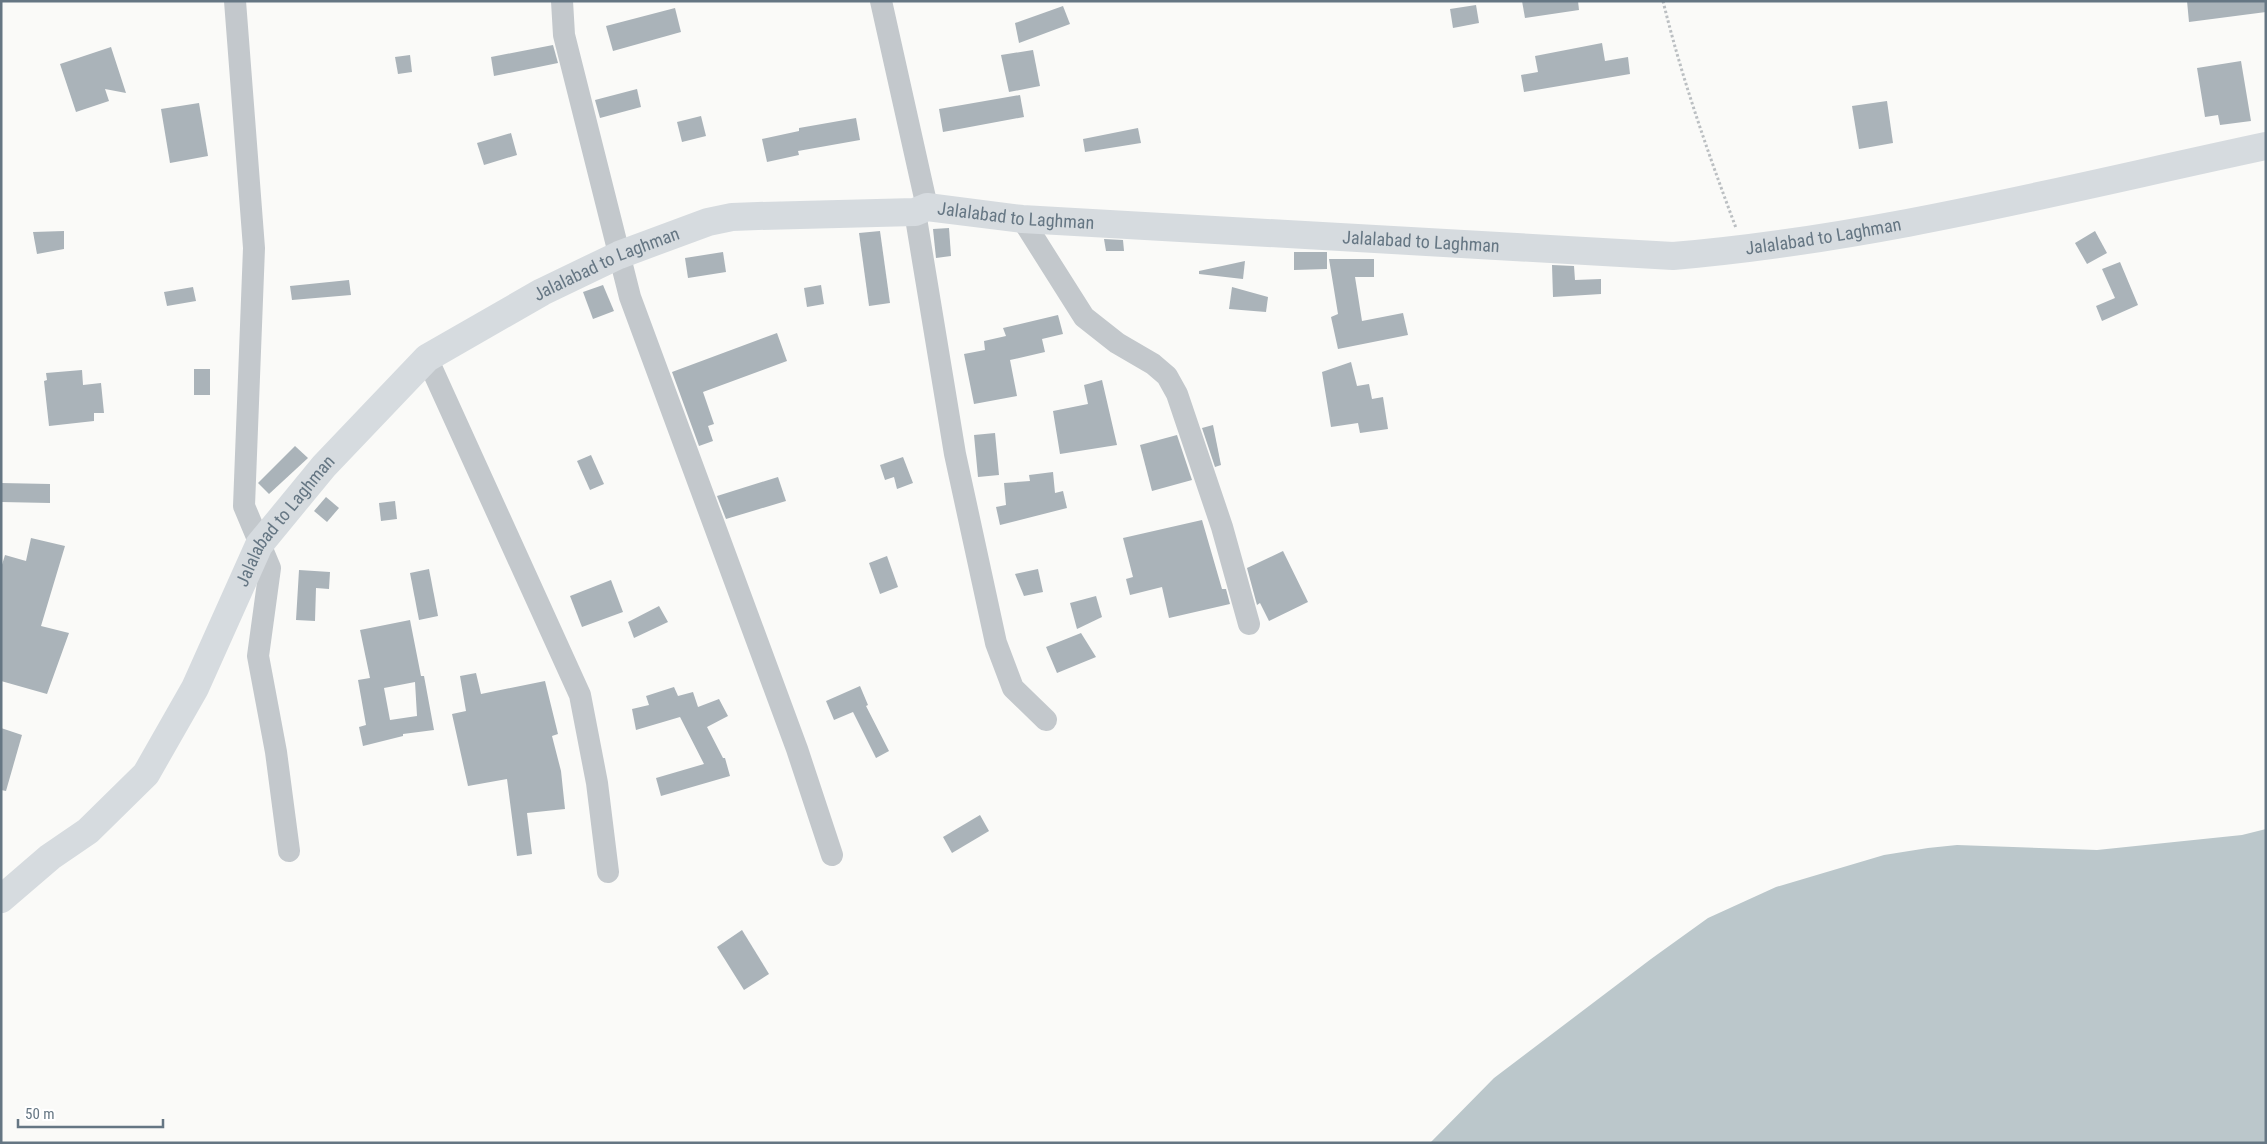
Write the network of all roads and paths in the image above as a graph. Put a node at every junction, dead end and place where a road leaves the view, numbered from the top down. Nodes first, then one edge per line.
1 (235, 1) edge
2 (562, 1) edge
3 (881, 1) edge
4 (1663, 1) edge
5 (2266, 146) edge
6 (921, 209) junction
7 (1022, 218) junction
8 (1745, 250) junction
9 (620, 255) junction
10 (427, 358) junction
11 (259, 545) junction
12 (1248, 624) dead end
13 (1046, 720) dead end
14 (289, 851) dead end
15 (832, 855) dead end
16 (608, 872) dead end
17 (1, 899) edge

1 - 11 street
2 - 9 street
3 - 6 street
4 - 8 path
5 - 8 street, Jalalabad to Laghman
6 - 7 street, Jalalabad to Laghman
6 - 9 street, Jalalabad to Laghman
6 - 13 street
7 - 8 street, Jalalabad to Laghman
7 - 12 street
9 - 10 street, Jalalabad to Laghman
9 - 15 street
10 - 11 street, Jalalabad to Laghman
10 - 16 street
11 - 14 street
11 - 17 street, Jalalabad to Laghman

